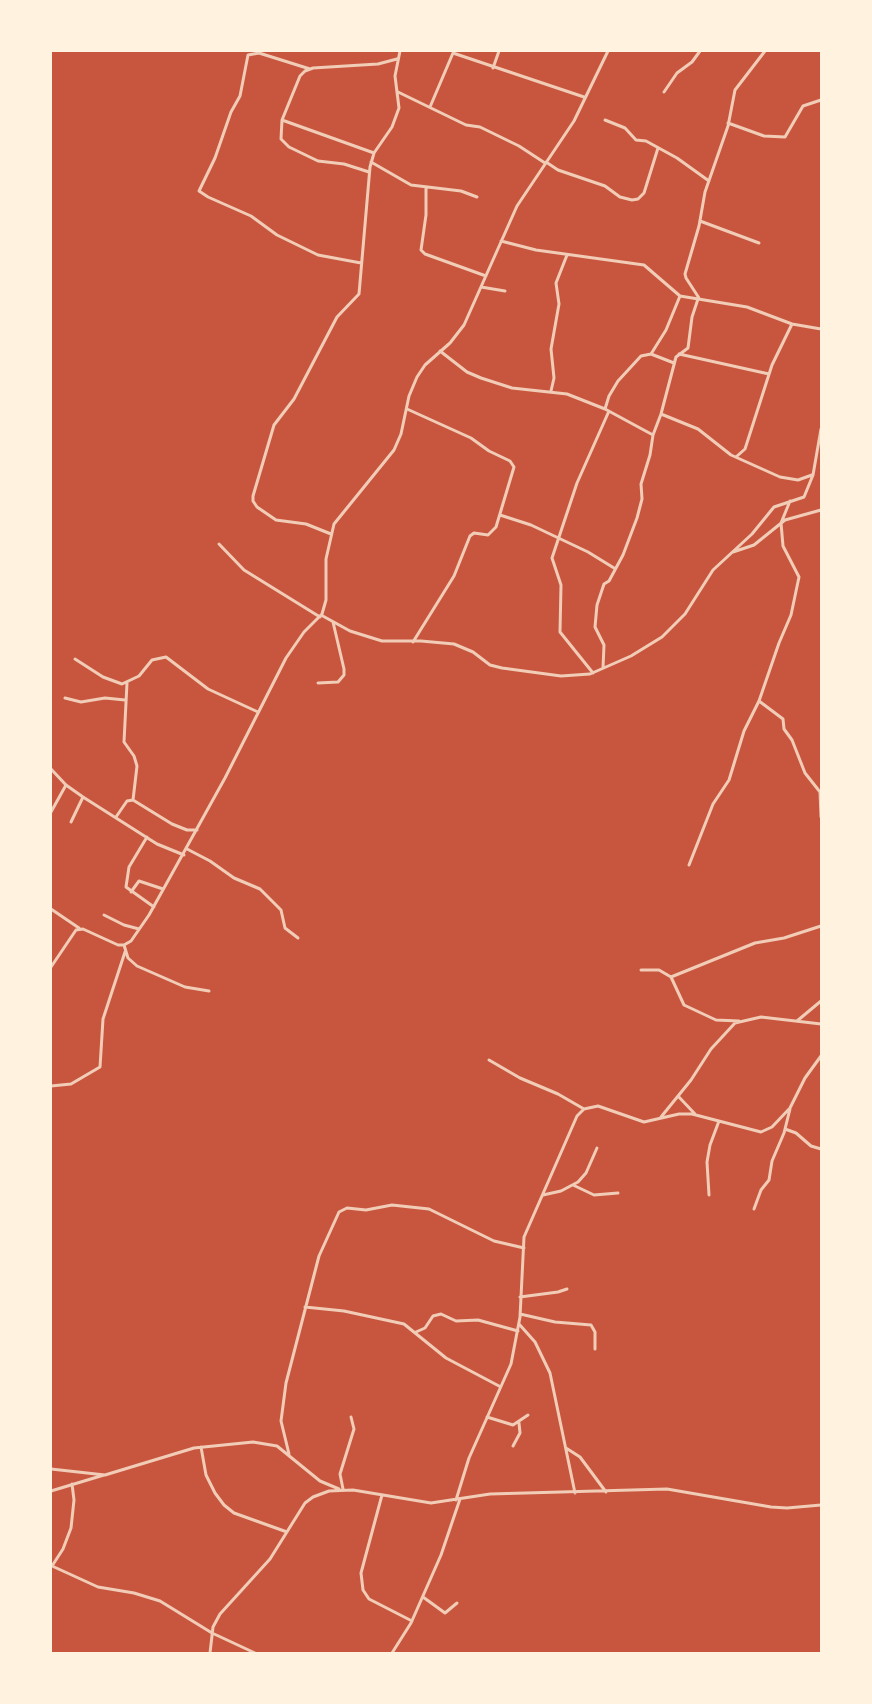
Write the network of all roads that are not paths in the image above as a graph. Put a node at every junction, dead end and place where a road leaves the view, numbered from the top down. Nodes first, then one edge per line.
1 (400, 51) edge
2 (499, 51) edge
3 (608, 51) edge
4 (700, 51) edge
5 (765, 51) edge
6 (453, 52) edge
7 (397, 59) junction
8 (493, 68) junction
9 (310, 69) junction
10 (397, 92) junction
11 (664, 92) dead end
12 (584, 98) junction
13 (821, 100) edge
14 (430, 108) junction
15 (282, 120) junction
16 (605, 120) dead end
17 (728, 124) junction
18 (658, 148) junction
19 (374, 153) junction
20 (372, 162) junction
21 (546, 163) junction
22 (370, 172) junction
23 (710, 181) junction
24 (426, 188) junction
25 (477, 196) dead end
26 (700, 221) junction
27 (501, 241) junction
28 (759, 243) dead end
29 (567, 255) junction
30 (361, 263) junction
31 (486, 276) junction
32 (481, 287) junction
33 (505, 291) dead end
34 (680, 296) junction
35 (698, 299) junction
36 (792, 324) junction
37 (821, 329) edge
38 (440, 351) junction
39 (651, 354) junction
40 (678, 354) junction
41 (674, 363) junction
42 (769, 374) junction
43 (551, 391) junction
44 (407, 409) junction
45 (607, 410) junction
46 (661, 414) junction
47 (821, 429) edge
48 (653, 435) junction
49 (736, 457) junction
50 (813, 475) junction
51 (790, 501) junction
52 (821, 510) edge
53 (815, 513) junction
54 (500, 515) junction
55 (821, 517) edge
56 (781, 522) junction
57 (331, 534) junction
58 (558, 538) junction
59 (219, 544) dead end
60 (733, 552) junction
61 (614, 568) junction
62 (320, 616) junction
63 (333, 622) junction
64 (412, 642) junction
65 (75, 659) dead end
66 (603, 668) junction
67 (593, 672) junction
68 (127, 683) junction
69 (318, 683) dead end
70 (64, 698) dead end
71 (125, 700) junction
72 (759, 701) junction
73 (258, 712) junction
74 (51, 768) edge
75 (66, 785) junction
76 (83, 798) junction
77 (133, 800) junction
78 (51, 812) edge
79 (116, 817) junction
80 (821, 817) edge
81 (71, 822) dead end
82 (197, 830) junction
83 (147, 837) junction
84 (187, 849) junction
85 (184, 855) junction
86 (690, 865) dead end
87 (163, 889) junction
88 (131, 892) junction
89 (154, 907) junction
90 (51, 909) edge
91 (104, 915) dead end
92 (821, 926) edge
93 (80, 929) junction
94 (140, 929) junction
95 (298, 938) dead end
96 (124, 945) junction
97 (125, 952) junction
98 (51, 966) edge
99 (641, 970) dead end
100 (671, 976) junction
101 (209, 991) dead end
102 (821, 1001) edge
103 (742, 1021) junction
104 (796, 1021) junction
105 (821, 1024) edge
106 (821, 1056) edge
107 (489, 1060) dead end
108 (51, 1086) edge
109 (678, 1096) junction
110 (790, 1108) junction
111 (584, 1110) junction
112 (696, 1115) junction
113 (659, 1119) junction
114 (719, 1120) junction
115 (785, 1129) junction
116 (597, 1148) dead end
117 (821, 1149) edge
118 (573, 1185) junction
119 (618, 1193) dead end
120 (543, 1195) junction
121 (709, 1195) dead end
122 (754, 1209) dead end
123 (524, 1248) junction
124 (567, 1288) dead end
125 (520, 1297) junction
126 (305, 1308) junction
127 (520, 1314) junction
128 (519, 1324) junction
129 (518, 1331) junction
130 (416, 1332) junction
131 (595, 1348) dead end
132 (499, 1386) junction
133 (528, 1415) dead end
134 (351, 1417) dead end
135 (487, 1417) junction
136 (519, 1423) junction
137 (513, 1446) dead end
138 (201, 1447) junction
139 (566, 1448) junction
140 (289, 1454) junction
141 (51, 1468) edge
142 (105, 1474) junction
143 (72, 1484) junction
144 (341, 1489) junction
145 (51, 1491) edge
146 (607, 1492) junction
147 (575, 1493) junction
148 (382, 1495) junction
149 (458, 1499) junction
150 (820, 1505) edge
151 (287, 1532) junction
152 (52, 1566) edge
153 (423, 1597) junction
154 (457, 1603) dead end
155 (412, 1621) junction
156 (212, 1633) junction
157 (210, 1653) edge
158 (255, 1653) edge
159 (392, 1653) edge

1 - 7 street
2 - 8 street
3 - 12 street
4 - 11 street
5 - 17 street
6 - 8 street
6 - 14 street
7 - 9 street
7 - 10 street
8 - 12 street
9 - 15 street
9 - 30 street
10 - 14 street
10 - 19 street
12 - 21 street
13 - 17 street
14 - 21 street
15 - 19 street
15 - 22 street
16 - 18 street
17 - 23 street
18 - 21 street
18 - 23 street
19 - 20 street
20 - 22 street
20 - 24 street
21 - 27 street
22 - 30 street
23 - 26 street
24 - 25 street
24 - 31 street
26 - 28 street
26 - 35 street
27 - 29 street
27 - 31 street
29 - 34 street
29 - 43 street
30 - 57 street
31 - 32 street
32 - 33 street
32 - 38 street
34 - 35 street
34 - 39 street
35 - 36 street
35 - 40 street
36 - 37 street
36 - 42 street
38 - 43 street
38 - 44 street
39 - 41 street
39 - 45 street
40 - 41 street
40 - 42 street
41 - 46 street
42 - 49 street
43 - 45 street
44 - 54 street
44 - 57 street
45 - 48 street
45 - 58 street
46 - 48 street
46 - 49 street
47 - 50 street
48 - 61 street
49 - 50 street
50 - 51 street
51 - 56 street
51 - 60 street
52 - 53 street
53 - 55 street
53 - 56 street
54 - 58 street
54 - 64 street
56 - 60 street
56 - 72 street
57 - 62 street
58 - 61 street
58 - 67 street
59 - 62 street
60 - 66 street
61 - 66 street
62 - 63 street
62 - 73 street
63 - 64 street
63 - 69 street
64 - 67 street
65 - 68 street
66 - 67 street
68 - 71 street
68 - 73 street
70 - 71 street
71 - 77 street
72 - 80 street
72 - 86 street
73 - 82 street
74 - 75 street
75 - 76 street
75 - 78 street
76 - 79 street
76 - 81 street
77 - 79 street
77 - 82 street
79 - 83 street
82 - 84 street
83 - 85 street
83 - 88 street
84 - 85 street
84 - 95 street
85 - 87 street
87 - 88 street
87 - 89 street
88 - 89 street
89 - 94 street
90 - 93 street
91 - 94 street
92 - 100 street
93 - 96 street
93 - 98 street
94 - 96 street
96 - 97 street
97 - 101 street
97 - 108 street
99 - 100 street
100 - 103 street
102 - 104 street
103 - 104 street
103 - 109 street
104 - 105 street
106 - 110 street
107 - 111 street
109 - 112 street
109 - 113 street
110 - 114 street
110 - 115 street
111 - 113 street
111 - 120 street
112 - 113 street
112 - 114 street
114 - 121 street
115 - 117 street
115 - 122 street
116 - 118 street
118 - 119 street
118 - 120 street
120 - 123 street
123 - 125 street
123 - 126 street
124 - 125 street
125 - 127 street
126 - 130 street
126 - 140 street
127 - 128 street
127 - 131 street
128 - 129 street
128 - 139 street
129 - 130 street
129 - 132 street
130 - 132 street
132 - 135 street
133 - 136 street
134 - 144 street
135 - 136 street
135 - 149 street
136 - 137 street
138 - 140 street
138 - 142 street
138 - 151 street
139 - 146 street
139 - 147 street
140 - 144 street
141 - 142 street
142 - 143 street
143 - 145 street
143 - 152 street
144 - 148 street
144 - 151 street
146 - 147 street
146 - 150 street
147 - 149 street
148 - 149 street
148 - 155 street
149 - 153 street
151 - 156 street
152 - 156 street
153 - 154 street
153 - 155 street
155 - 159 street
156 - 157 street
156 - 158 street

